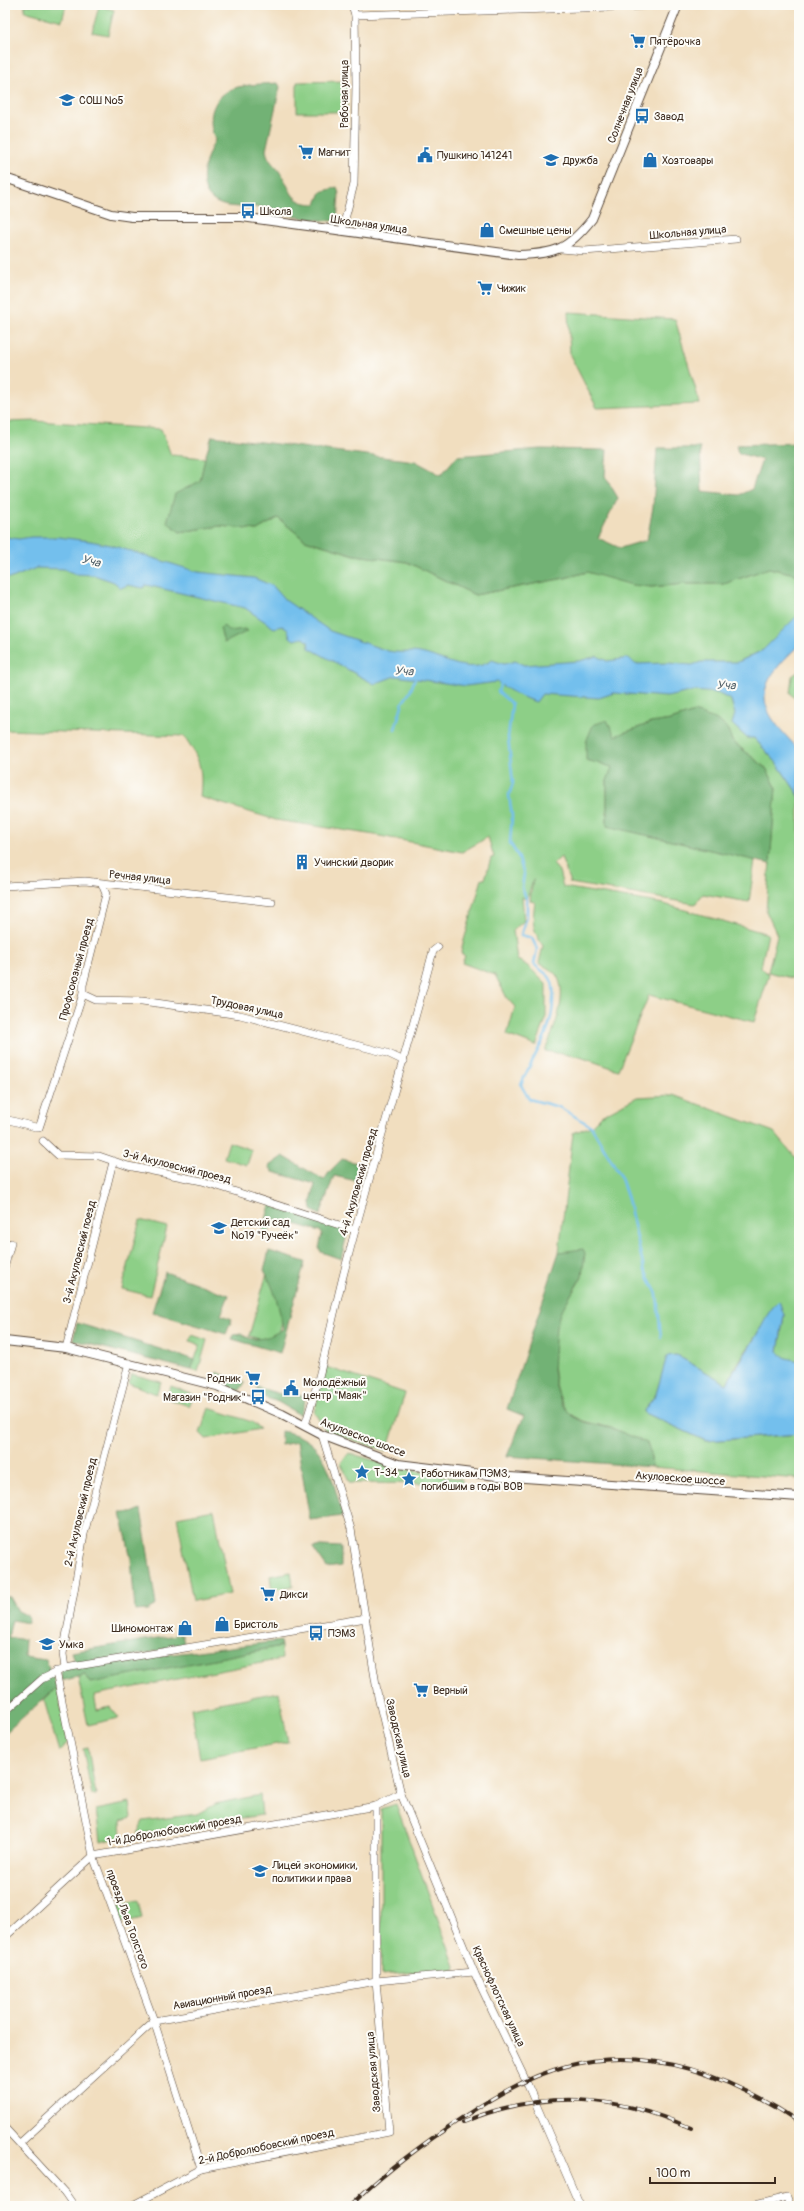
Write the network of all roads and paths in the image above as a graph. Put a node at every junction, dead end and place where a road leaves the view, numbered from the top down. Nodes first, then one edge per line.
1 (352, 5) edge
2 (677, 5) edge
3 (355, 15) junction
4 (5, 178) edge
5 (342, 231) junction
6 (736, 239) dead end
7 (561, 248) junction
8 (102, 884) junction
9 (5, 886) edge
10 (272, 902) dead end
11 (438, 947) dead end
12 (83, 994) junction
13 (404, 1061) junction
14 (5, 1119) edge
15 (43, 1141) dead end
16 (113, 1162) junction
17 (355, 1230) junction
18 (11, 1244) dead end
19 (5, 1265) edge
20 (5, 1341) edge
21 (66, 1348) junction
22 (129, 1363) junction
23 (305, 1426) junction
24 (322, 1435) junction
25 (799, 1497) edge
26 (366, 1618) junction
27 (65, 1668) junction
28 (56, 1671) junction
29 (5, 1712) edge
30 (401, 1794) junction
31 (376, 1806) junction
32 (93, 1856) junction
33 (5, 1937) edge
34 (474, 1972) junction
35 (376, 1981) junction
36 (154, 2021) junction
37 (5, 2128) edge
38 (389, 2132) joint
39 (20, 2143) junction
40 (201, 2169) junction
41 (74, 2206) edge
42 (131, 2206) edge
43 (580, 2206) edge
44 (750, 2206) edge
45 (790, 2206) edge

1 - 3 street, Рабочая улица
2 - 3 street
2 - 7 street, Солнечная улица
3 - 5 street, Рабочая улица
4 - 5 street, Школьная улица
5 - 7 street, Школьная улица
6 - 7 street, Школьная улица
8 - 9 street, Речная улица
8 - 10 street, Речная улица
8 - 12 street, Профсоюзный проезд
11 - 13 street, 4-й Акуловский проезд
12 - 13 street, Трудовая улица
12 - 14 street, Профсоюзный проезд
13 - 17 street, 4-й Акуловский проезд
15 - 16 street, 3-й Акуловский проезд
16 - 17 street, 3-й Акуловский проезд
16 - 21 street, 3-й Акуловский поезд
17 - 23 street, 4-й Акуловский проезд
18 - 19 street
20 - 21 street, Акуловское шоссе
21 - 22 street, Акуловское шоссе
22 - 23 street, Акуловское шоссе
22 - 27 street, 2-й Акуловский проезд
23 - 24 street, Акуловское шоссе
24 - 25 street, Акуловское шоссе
24 - 26 street, Заводская улица
26 - 27 street
26 - 30 street, Заводская улица
27 - 28 street
28 - 29 street
28 - 32 street, проезд Льва Толстого
30 - 31 street, Заводская улица
30 - 34 street, Краснофлотская улица
31 - 32 street, 1-й Добролюбовский проезд
31 - 35 street, Заводская улица
32 - 33 street
32 - 36 street, проезд Льва Толстого
34 - 35 street, Авиационный проезд
34 - 43 street, Краснофлотская улица
35 - 36 street, Авиационный проезд
35 - 38 street, Заводская улица
36 - 39 street
36 - 40 street, проезд Льва Толстого
37 - 39 street
38 - 40 street, 2-й Добролюбовский проезд
39 - 41 street
40 - 42 street, 2-й Добролюбовский проезд
44 - 45 street

